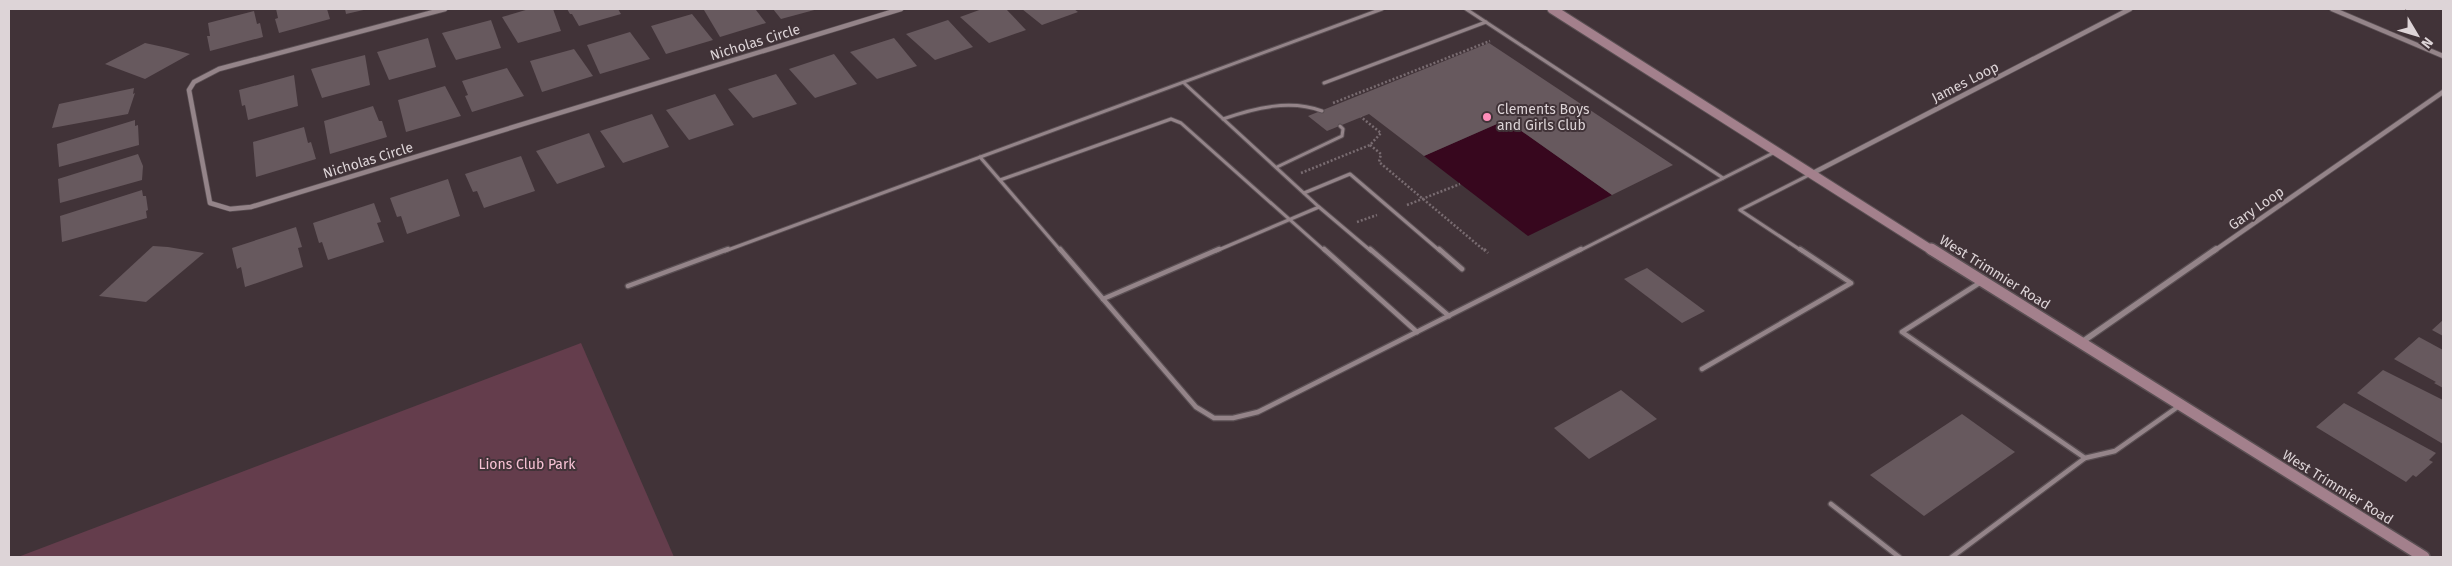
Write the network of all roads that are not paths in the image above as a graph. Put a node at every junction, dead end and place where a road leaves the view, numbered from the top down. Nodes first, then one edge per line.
1 (445, 9) edge
2 (902, 9) edge
3 (1382, 9) edge
4 (1466, 9) edge
5 (1552, 9) edge
6 (2130, 9) edge
7 (2332, 9) edge
8 (1486, 22) junction
9 (2443, 56) edge
10 (1324, 83) dead end
11 (1184, 84) junction
12 (2443, 92) edge
13 (1320, 110) road end
14 (1223, 119) junction
15 (1340, 126) dead end
16 (1775, 152) junction
17 (980, 157) junction
18 (1277, 168) junction
19 (1810, 174) junction
20 (1723, 178) junction
21 (1000, 180) junction
22 (1304, 193) junction
23 (1319, 207) junction
24 (1289, 219) junction
25 (1462, 269) dead end
26 (1982, 281) junction
27 (628, 286) dead end
28 (1102, 299) junction
29 (1449, 316) junction
30 (1417, 332) junction
31 (2081, 342) junction
32 (1702, 370) dead end
33 (2182, 405) junction
34 (2085, 458) junction
35 (1831, 504) dead end
36 (1899, 557) edge
37 (1952, 557) edge
38 (2424, 557) edge

1 - 2 street, Nicholas Circle
3 - 11 lane
4 - 8 lane
5 - 16 main road, West Trimmier Road
6 - 19 street, James Loop
7 - 9 street
8 - 10 lane
8 - 20 lane
11 - 14 lane
11 - 17 lane
12 - 31 street, Gary Loop
13 - 14 lane
14 - 18 lane
15 - 18 lane
16 - 19 main road, West Trimmier Road
16 - 20 lane
17 - 21 lane
17 - 27 lane
18 - 22 lane
19 - 26 main road, West Trimmier Road
19 - 32 lane
20 - 29 lane
21 - 24 lane
21 - 28 lane
22 - 23 lane
22 - 25 lane
23 - 24 lane
23 - 29 lane
24 - 28 lane
24 - 30 lane
26 - 31 main road, West Trimmier Road
26 - 34 lane
28 - 30 lane
29 - 30 lane
31 - 33 main road, West Trimmier Road
33 - 34 lane
33 - 38 main road, West Trimmier Road
34 - 37 lane
35 - 36 lane

